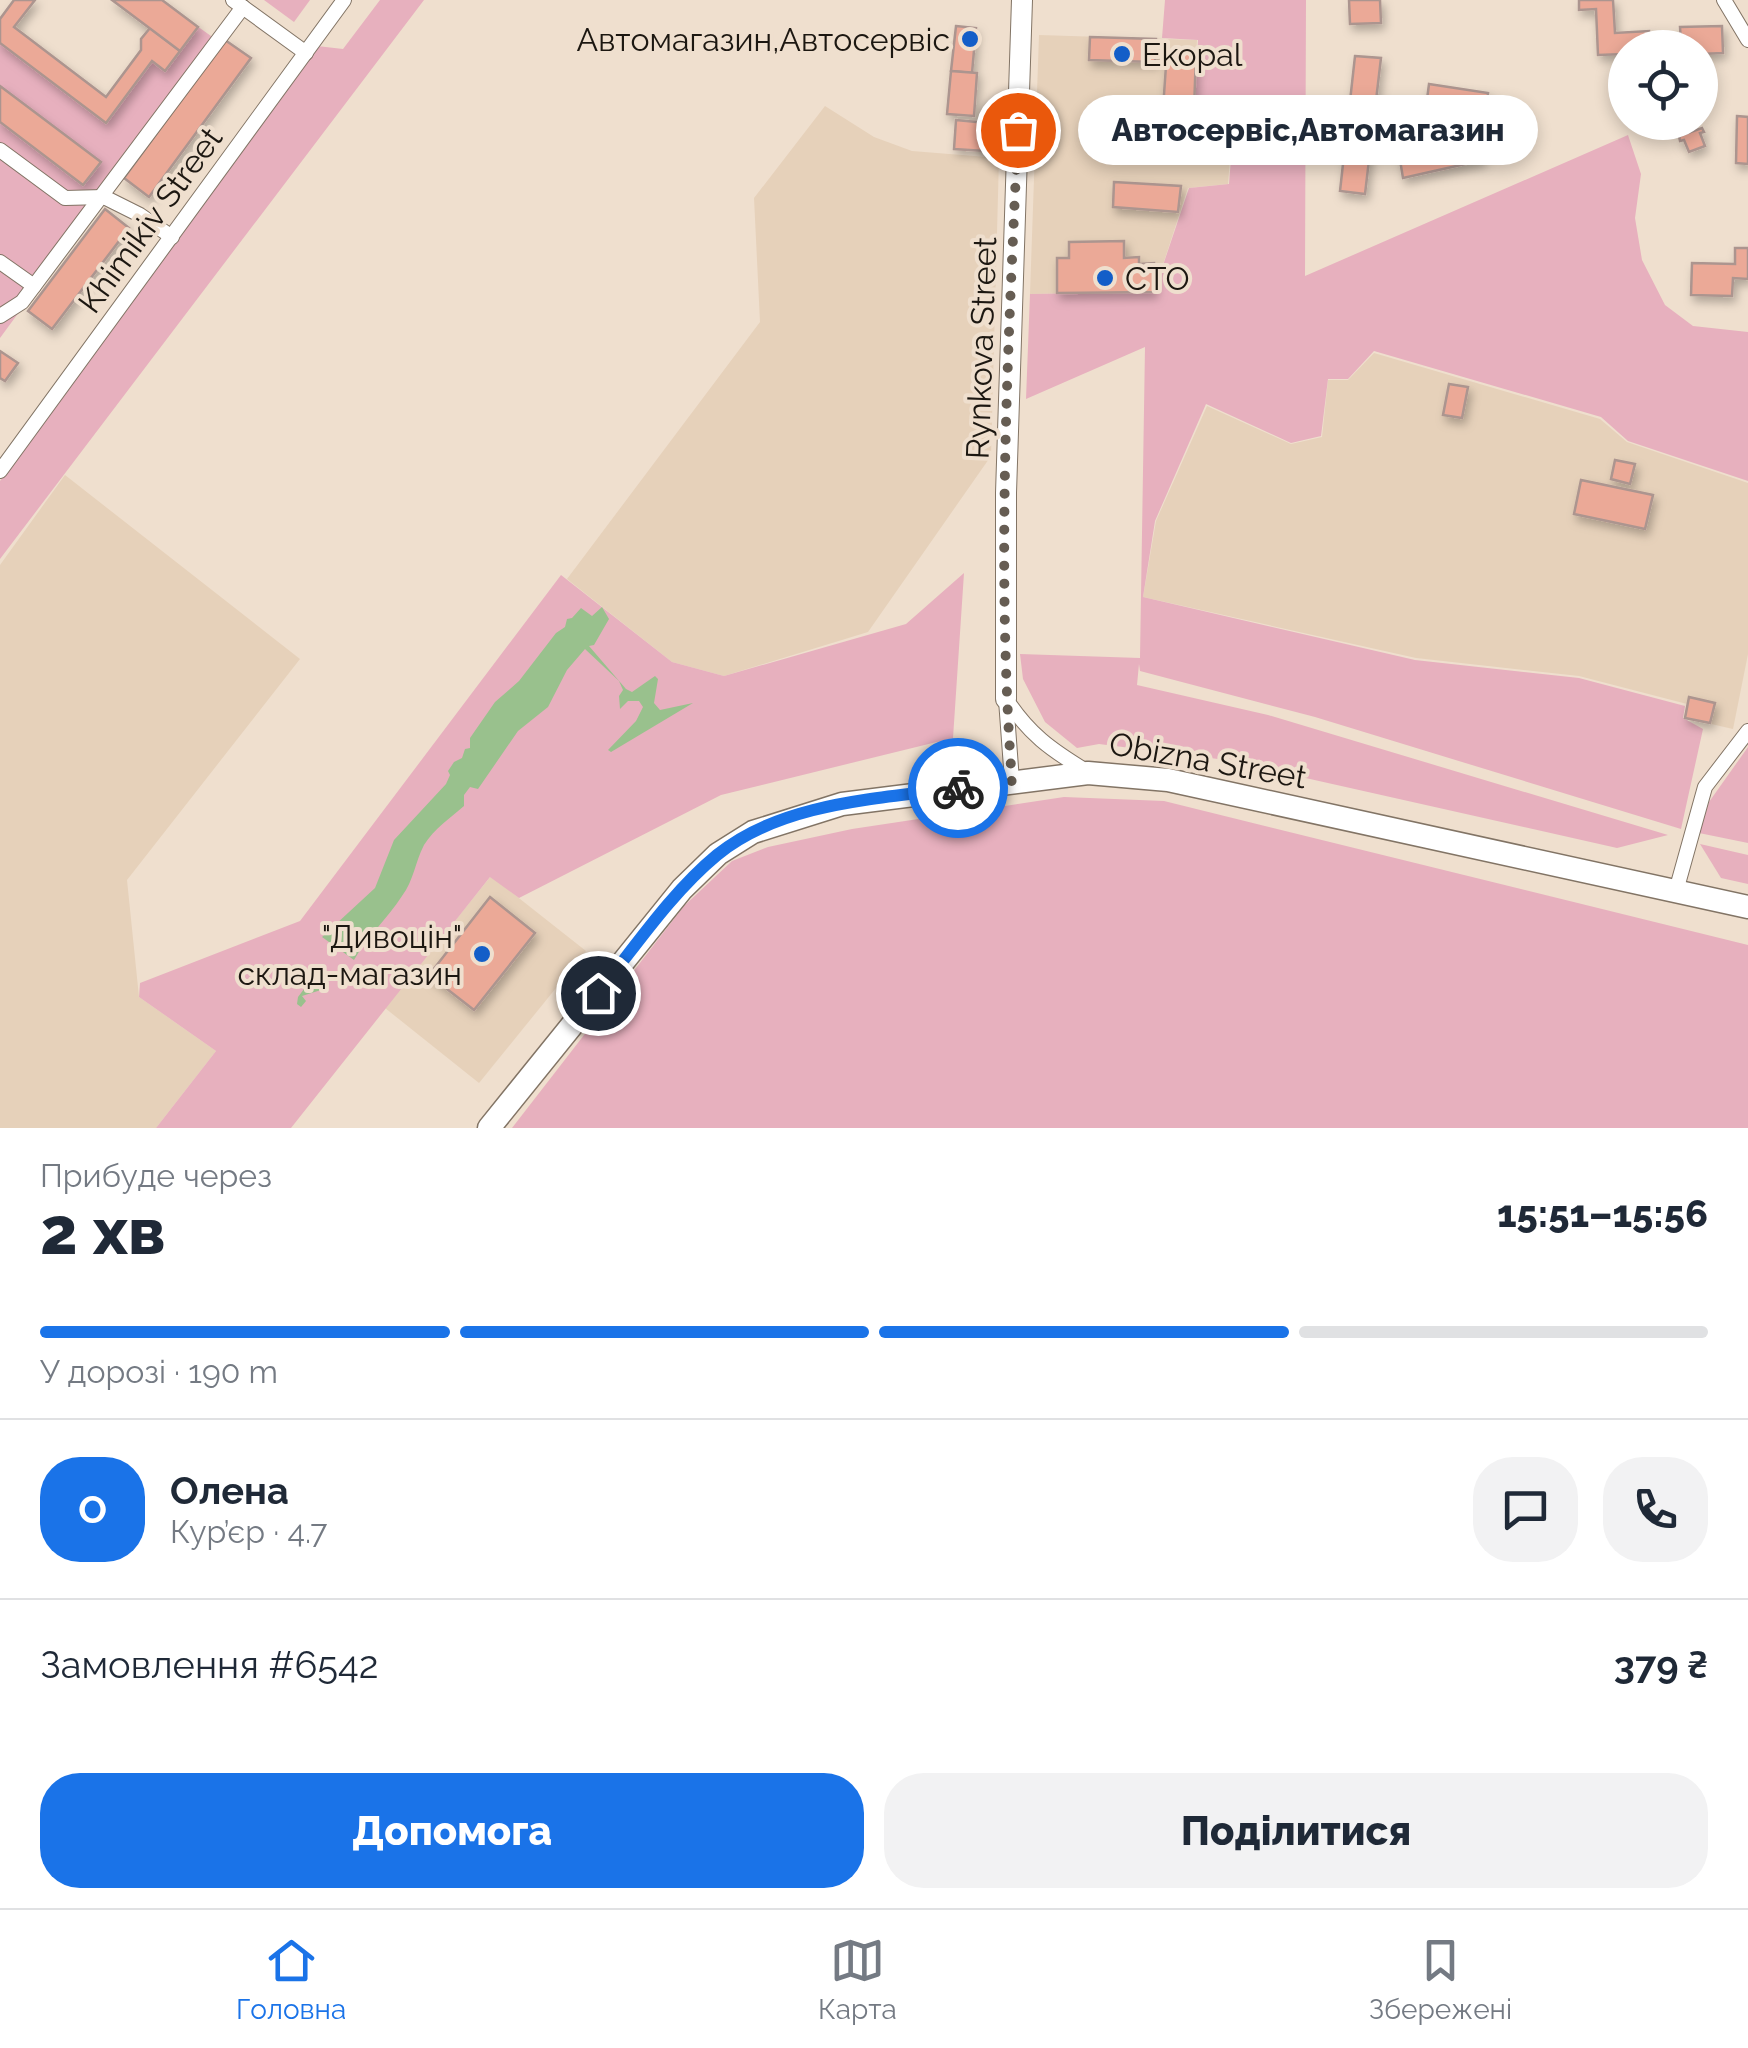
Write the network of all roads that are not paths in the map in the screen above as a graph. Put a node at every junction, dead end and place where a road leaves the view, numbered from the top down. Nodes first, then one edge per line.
1 (344, 0) edge
2 (1022, 0) edge
3 (1724, 0) edge
4 (238, 4) edge
5 (1748, 40) edge
6 (306, 53) junction
7 (0, 150) edge
8 (104, 196) junction
9 (172, 237) junction
10 (0, 262) edge
11 (34, 286) junction
12 (0, 316) edge
13 (0, 471) edge
14 (1006, 699) junction
15 (1748, 731) edge
16 (1088, 773) junction
17 (1012, 781) junction
18 (1676, 890) junction
19 (1748, 907) edge
20 (489, 1128) edge

1 - 6 street, Khimikiv Street
2 - 14 main road, Rynkova Street
3 - 5 street
4 - 6 street
4 - 8 street
6 - 9 street, Khimikiv Street
7 - 8 street
8 - 9 street
8 - 11 street
9 - 13 street, Khimikiv Street
10 - 11 street
11 - 12 street
14 - 16 street
14 - 17 street, Rynkova Street
15 - 18 street
16 - 17 main road, Obizna Street
16 - 18 main road, Obizna Street
17 - 20 main road, Obizna Street
18 - 19 main road, Obizna Street

